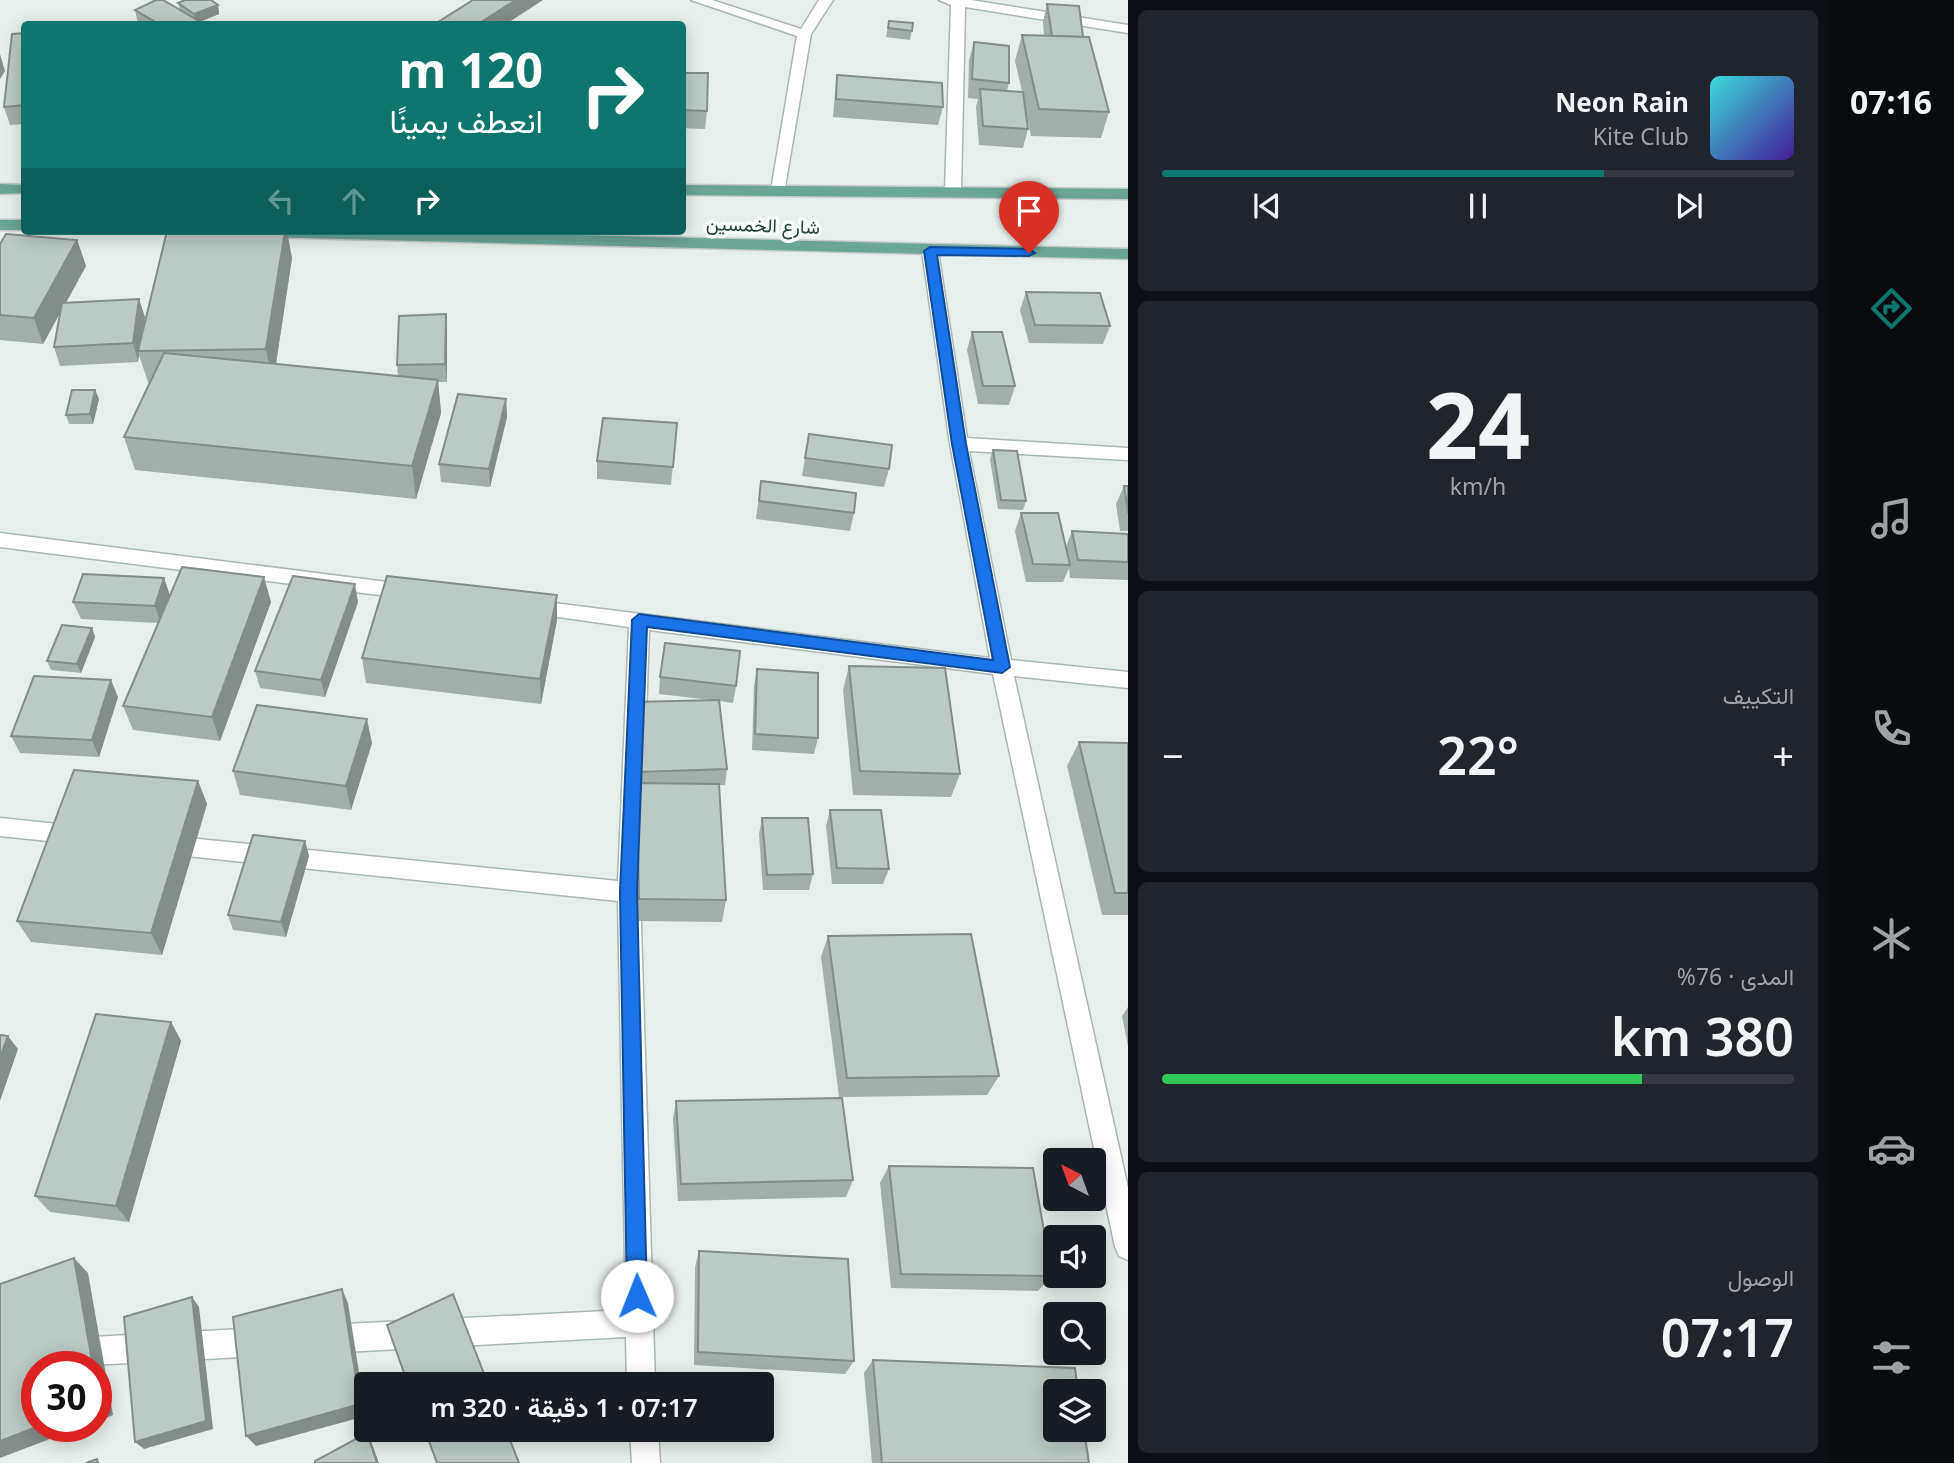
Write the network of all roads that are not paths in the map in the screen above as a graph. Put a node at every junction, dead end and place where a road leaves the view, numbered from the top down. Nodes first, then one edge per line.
1 (698, 0) edge
2 (826, 0) edge
3 (952, 1) edge
4 (1128, 29) edge
5 (804, 34) junction
6 (0, 189) edge
7 (21, 189) edge
8 (686, 190) edge
9 (779, 190) junction
10 (953, 191) junction
11 (1128, 194) edge
12 (0, 225) edge
13 (21, 225) edge
14 (368, 235) edge
15 (930, 251) junction
16 (1128, 254) edge
17 (959, 444) junction
18 (1128, 454) edge
19 (0, 540) edge
20 (435, 595) edge
21 (517, 605) edge
22 (639, 620) junction
23 (1002, 667) junction
24 (1128, 680) edge
25 (0, 827) edge
26 (96, 837) edge
27 (150, 843) edge
28 (629, 892) junction
29 (1128, 1247) edge
30 (638, 1323) junction
31 (97, 1351) edge
32 (640, 1372) edge
33 (645, 1442) edge
34 (646, 1463) edge

1 - 5 street
2 - 5 street
3 - 4 street
3 - 10 street
5 - 9 street
6 - 7 main road
8 - 9 main road, شارع الخمسين
9 - 10 main road, شارع الخمسين
10 - 11 main road, شارع الخمسين
12 - 13 main road
14 - 15 main road, شارع الخمسين
15 - 16 main road, شارع الخمسين
15 - 17 street
17 - 18 street
17 - 23 street
19 - 20 street
21 - 22 street
22 - 23 street
22 - 28 street
23 - 24 street
23 - 29 street
25 - 26 street
27 - 28 street
28 - 30 street
30 - 31 street
30 - 32 street
33 - 34 street

